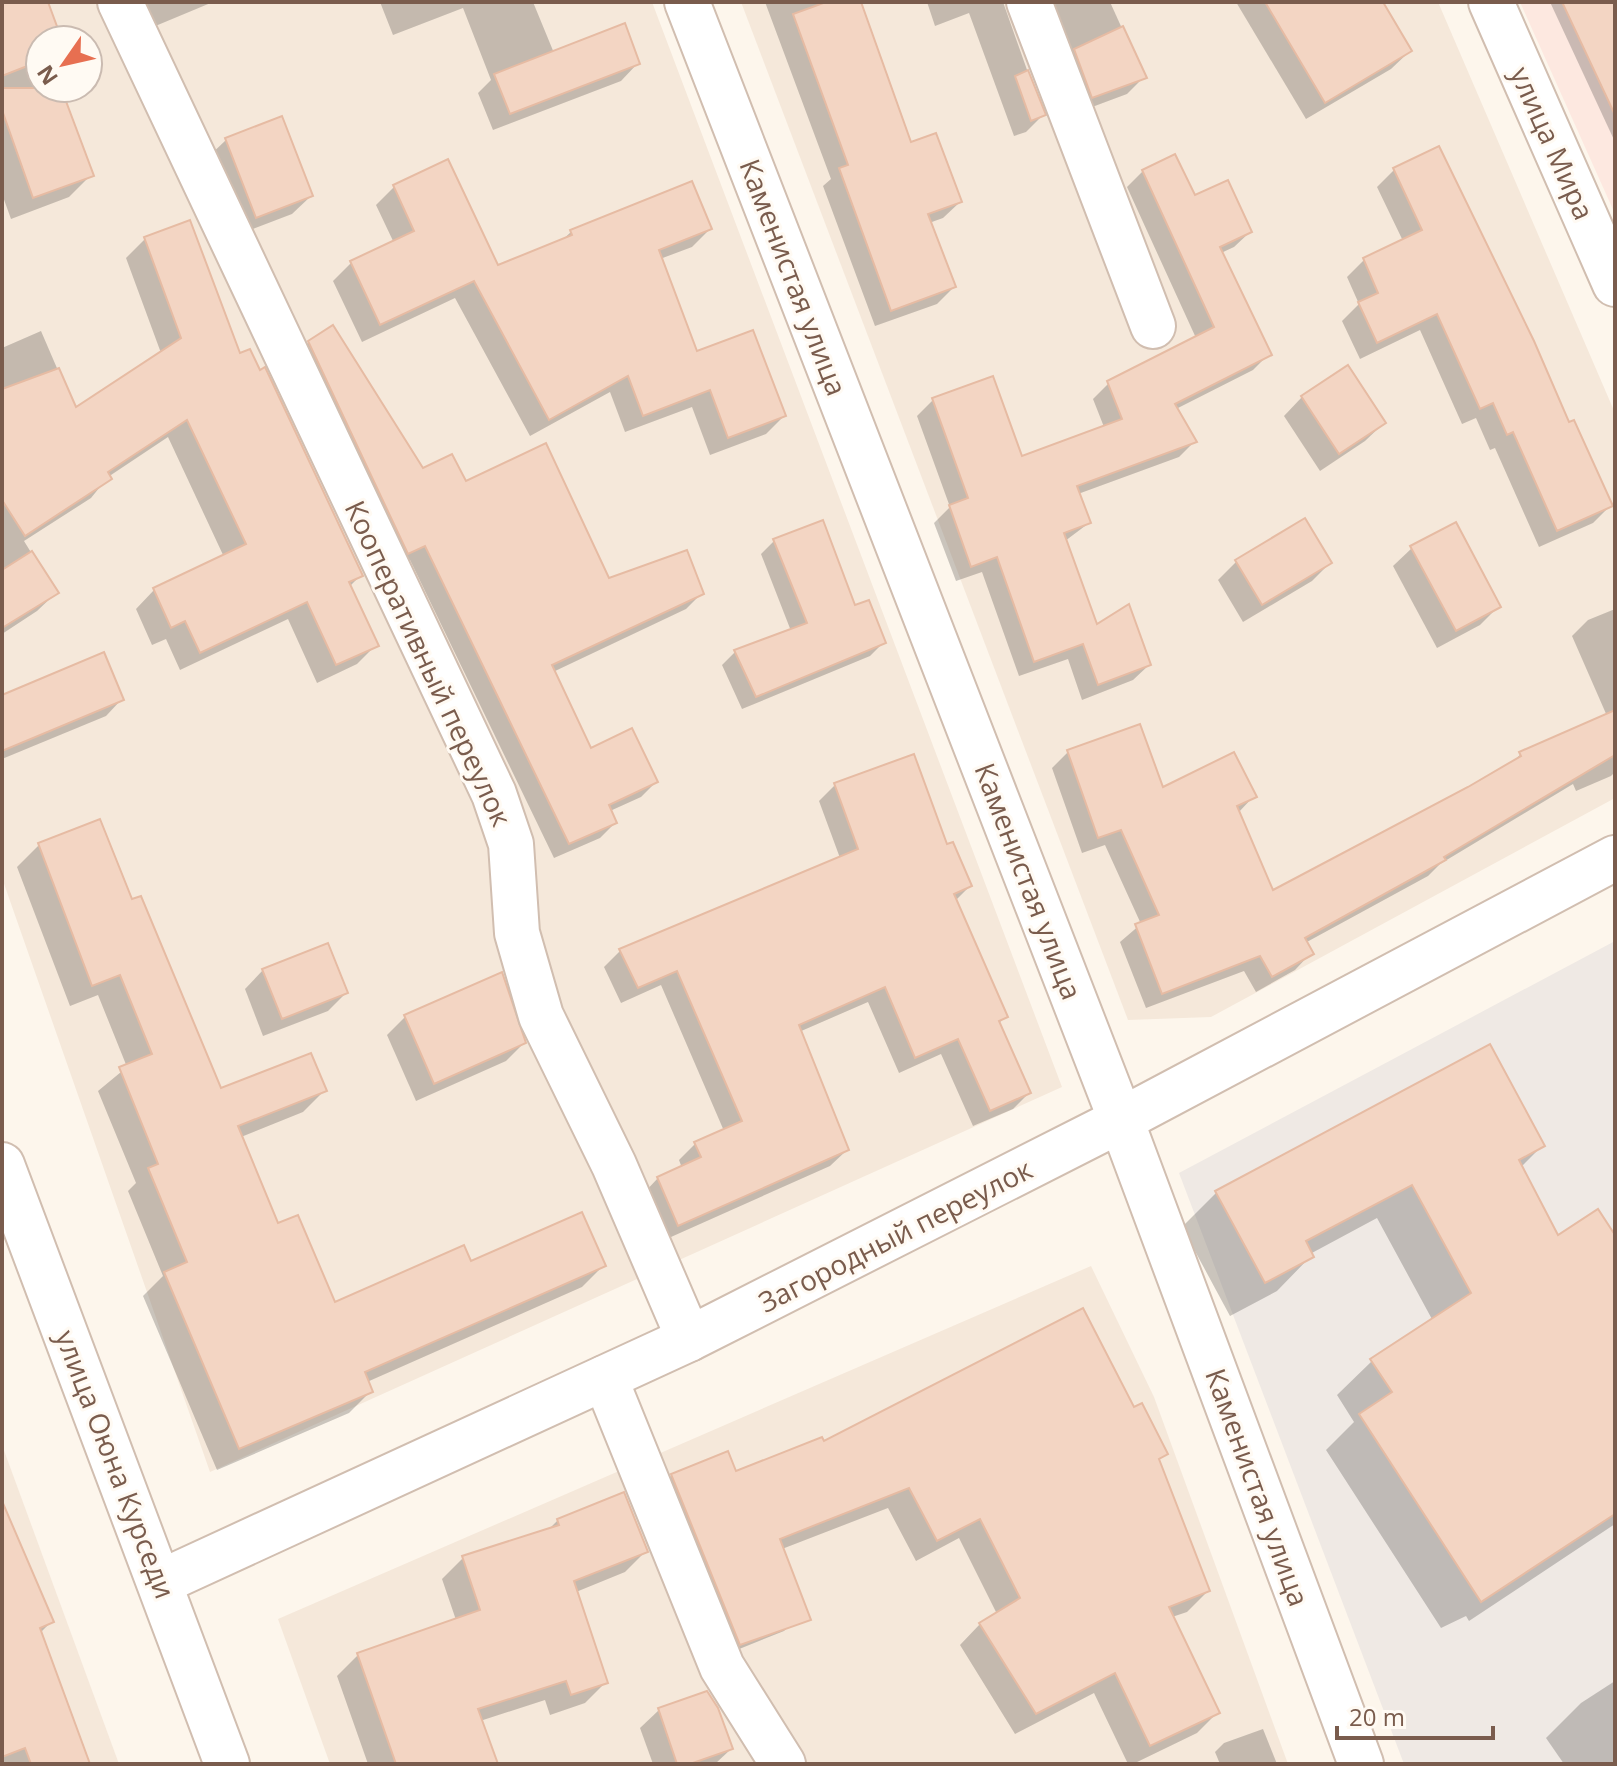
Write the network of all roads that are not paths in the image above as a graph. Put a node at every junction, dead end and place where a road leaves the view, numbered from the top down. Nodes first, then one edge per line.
1 (120, 2) edge
2 (687, 2) edge
3 (1029, 2) edge
4 (1491, 2) edge
5 (1615, 284) edge
6 (1153, 326) dead end
7 (1615, 858) edge
8 (1121, 1120) junction
9 (2, 1165) edge
10 (689, 1339) junction
11 (605, 1378) junction
12 (161, 1582) junction
13 (227, 1764) edge
14 (783, 1764) edge
15 (1361, 1764) edge

1 - 10 street, Кооперативный переулок
2 - 8 street, Каменистая улица
3 - 6 street
4 - 5 street, улица Мира
7 - 8 street, Загородный переулок
8 - 10 street, Загородный переулок
8 - 15 street, Каменистая улица
9 - 12 street, улица Оюна Курседи
10 - 11 street, Загородный переулок
11 - 12 street, Загородный переулок
11 - 14 street
12 - 13 street, улица Оюна Курседи

